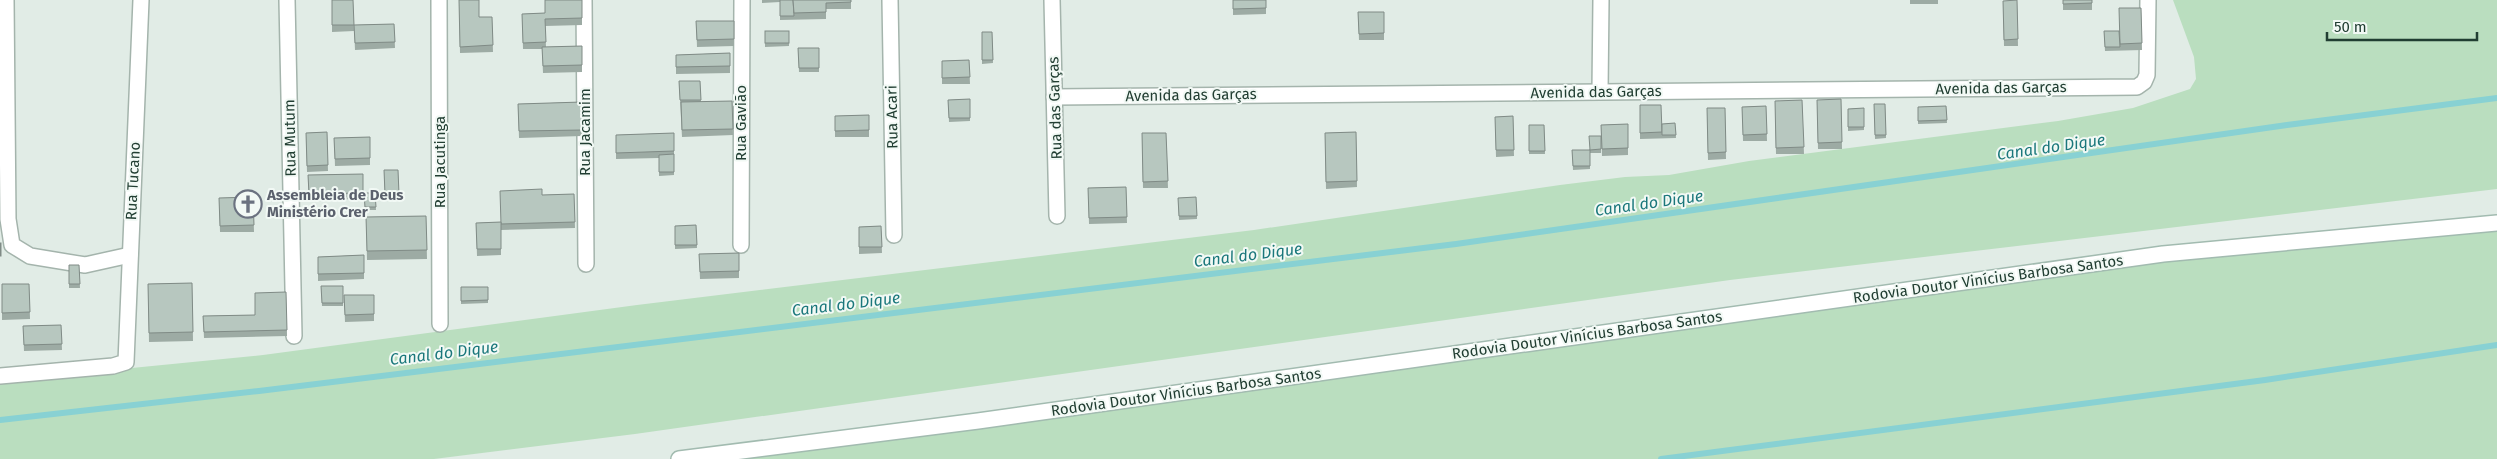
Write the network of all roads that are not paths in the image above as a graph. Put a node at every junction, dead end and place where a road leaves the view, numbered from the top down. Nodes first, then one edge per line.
1 (6, 0) edge
2 (141, 0) edge
3 (287, 0) edge
4 (439, 0) edge
5 (584, 0) edge
6 (742, 0) edge
7 (890, 0) edge
8 (1052, 0) edge
9 (1601, 0) edge
10 (2148, 0) edge
11 (1600, 92) junction
12 (1054, 97) junction
13 (1058, 216) dead end
14 (2497, 223) edge
15 (894, 235) dead end
16 (741, 245) dead end
17 (130, 255) junction
18 (586, 264) dead end
19 (440, 324) dead end
20 (294, 336) dead end
21 (0, 376) edge
22 (679, 459) edge

1 - 17 street
2 - 17 street, Rua Tucano
3 - 20 street, Rua Mutum
4 - 19 street, Rua Jacutinga
5 - 18 street, Rua Jacamim
6 - 16 street, Rua Gavião
7 - 15 street, Rua Acari
8 - 12 street, Rua das Garças
9 - 11 street
10 - 11 street, Avenida das Garças
11 - 12 street, Avenida das Garças
12 - 13 street, Rua das Garças
14 - 22 street, Rodovia Doutor Vinícius Barbosa Santos
17 - 21 street, Rua Tucano

